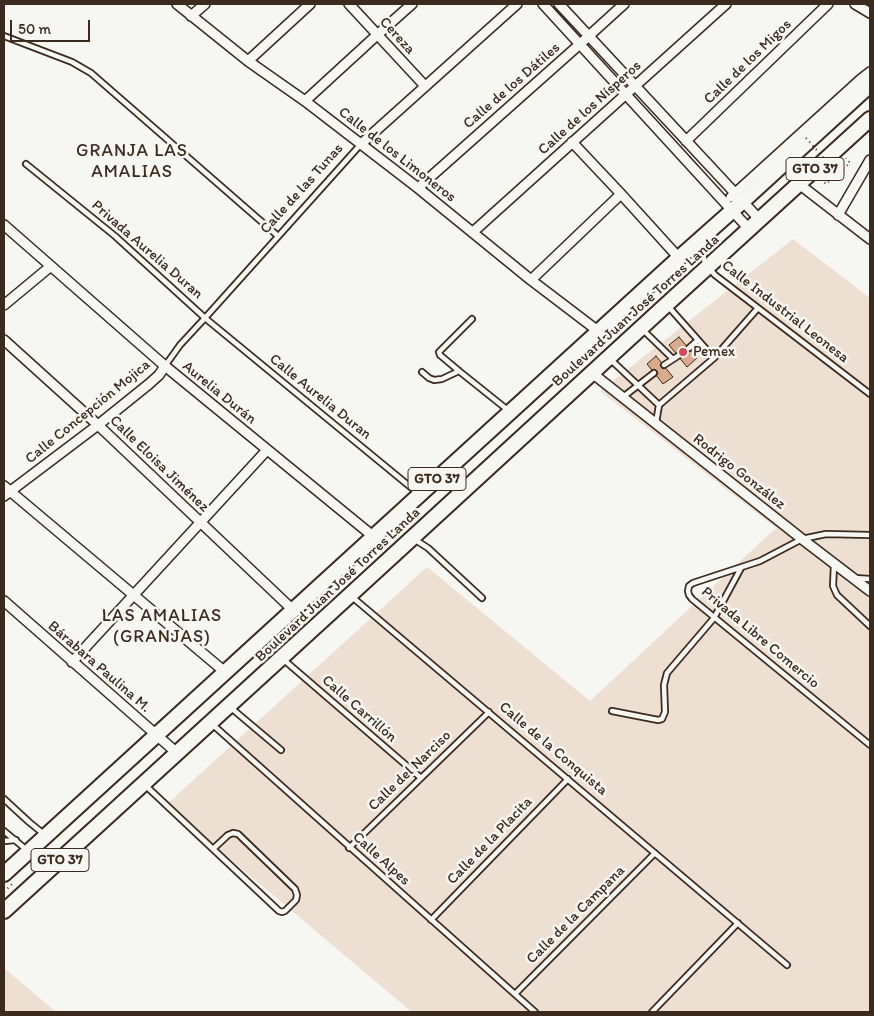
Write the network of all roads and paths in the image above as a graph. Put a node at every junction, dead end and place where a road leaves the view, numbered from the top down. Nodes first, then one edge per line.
1 (177, 4) edge
2 (205, 4) edge
3 (310, 4) edge
4 (349, 4) edge
5 (412, 4) edge
6 (517, 4) edge
7 (543, 4) edge
8 (559, 4) edge
9 (624, 4) edge
10 (726, 4) edge
11 (828, 4) edge
12 (855, 4) edge
13 (870, 14) edge
14 (192, 16) junction
15 (377, 35) junction
16 (4, 36) edge
17 (589, 36) junction
18 (580, 44) junction
19 (248, 61) junction
20 (870, 72) edge
21 (870, 85) edge
22 (425, 86) junction
23 (635, 86) junction
24 (626, 94) junction
25 (306, 101) junction
26 (870, 119) edge
27 (806, 138) dead end
28 (686, 140) junction
29 (572, 142) junction
30 (361, 144) junction
31 (870, 160) edge
32 (850, 163) dead end
33 (26, 164) dead end
34 (837, 173) junction
35 (799, 184) junction
36 (826, 184) dead end
37 (418, 188) junction
38 (621, 194) junction
39 (734, 202) junction
40 (838, 215) junction
41 (760, 220) junction
42 (4, 225) edge
43 (749, 230) junction
44 (473, 232) junction
45 (278, 236) junction
46 (700, 239) junction
47 (870, 239) edge
48 (679, 258) junction
49 (51, 266) junction
50 (708, 267) junction
51 (531, 280) junction
52 (666, 304) junction
53 (4, 306) edge
54 (758, 308) junction
55 (205, 318) junction
56 (472, 319) dead end
57 (641, 328) junction
58 (598, 332) junction
59 (4, 340) edge
60 (698, 340) junction
61 (689, 348) dead end
62 (609, 358) junction
63 (714, 358) junction
64 (664, 365) dead end
65 (165, 366) junction
66 (459, 371) junction
67 (422, 372) dead end
68 (592, 373) junction
69 (654, 373) dead end
70 (639, 385) junction
71 (870, 394) edge
72 (623, 397) junction
73 (659, 405) junction
74 (510, 412) junction
75 (656, 423) junction
76 (98, 425) junction
77 (267, 450) junction
78 (6, 491) edge
79 (420, 495) junction
80 (200, 523) junction
81 (870, 535) edge
82 (374, 537) junction
83 (413, 538) junction
84 (802, 539) junction
85 (834, 563) junction
86 (741, 568) junction
87 (854, 578) junction
88 (870, 579) edge
89 (870, 591) edge
90 (133, 595) junction
91 (350, 595) junction
92 (482, 598) dead end
93 (4, 601) edge
94 (293, 610) junction
95 (714, 618) junction
96 (870, 626) edge
97 (282, 658) junction
98 (72, 662) junction
99 (225, 672) junction
100 (229, 706) junction
101 (612, 711) dead end
102 (489, 712) junction
103 (211, 723) junction
104 (156, 735) junction
105 (870, 746) edge
106 (281, 750) dead end
107 (177, 754) junction
108 (421, 778) junction
109 (568, 779) junction
110 (144, 784) junction
111 (4, 799) edge
112 (4, 831) edge
113 (46, 836) junction
114 (16, 840) junction
115 (4, 842) edge
116 (349, 848) junction
117 (214, 849) junction
118 (29, 852) junction
119 (655, 853) junction
120 (4, 874) edge
121 (4, 912) edge
122 (431, 920) junction
123 (738, 923) junction
124 (787, 965) dead end
125 (515, 994) junction
126 (535, 1012) edge
127 (652, 1012) edge

1 - 14 street, Calle de los Limoneros
2 - 14 street
3 - 19 street
4 - 15 street, Cereza
5 - 15 street
6 - 22 street, Calle de las Tunas
7 - 18 street
8 - 17 street
9 - 17 street, Calle de los Dátiles
10 - 23 street, Calle de los Nísperos
11 - 28 street, Calle de los Migos
12 - 13 street
14 - 19 street, Calle de los Limoneros
15 - 22 street, Cereza
15 - 25 street
16 - 45 lane
17 - 18 street, Calle de los Dátiles
17 - 23 street
18 - 24 street
18 - 37 street, Calle de los Dátiles
19 - 25 street, Calle de los Limoneros
20 - 39 street
21 - 39 main road, Boulevard Juan José Torres Landa / GTO 37
22 - 30 street, Calle de las Tunas
23 - 24 street, Calle de los Nísperos
23 - 28 street
24 - 29 street, Calle de los Nísperos
24 - 39 street
25 - 30 street, Calle de los Limoneros
26 - 35 main road, Boulevard Juan José Torres Landa / GTO 37
27 - 34 path, bridge
28 - 39 street
29 - 38 street
29 - 44 street, Calle de los Nísperos
30 - 37 street, Calle de los Limoneros
30 - 45 lane, Calle de las Tunas
31 - 40 street
32 - 34 path
33 - 55 lane, Privada Aurelia Duran
34 - 36 path
35 - 40 street
35 - 41 main road, Boulevard Juan José Torres Landa / GTO 37
37 - 44 street, Calle de los Limoneros
38 - 48 street
38 - 51 street
39 - 41 street
39 - 43 street
39 - 46 main road, Boulevard Juan José Torres Landa / GTO 37
40 - 47 street
41 - 43 main road, Boulevard Juan José Torres Landa / GTO 37
42 - 49 street, Aurelia Durán
43 - 50 main road, Boulevard Juan José Torres Landa / GTO 37
44 - 51 street, Calle de los Limoneros
45 - 55 lane, Calle de las Tunas
46 - 48 main road, Boulevard Juan José Torres Landa / GTO 37
46 - 50 lane, Calle Industrial Leonesa
48 - 58 main road, Boulevard Juan José Torres Landa / GTO 37
49 - 53 street
49 - 65 street, Aurelia Durán
50 - 52 main road, Boulevard Juan José Torres Landa / GTO 37
50 - 54 lane, Calle Industrial Leonesa
51 - 58 street, Calle de los Limoneros
52 - 57 main road, Boulevard Juan José Torres Landa / GTO 37
52 - 60 lane
54 - 63 lane
54 - 71 lane, Calle Industrial Leonesa
55 - 65 lane, Calle de las Tunas
55 - 79 lane, Calle Aurelia Duran
56 - 66 lane
57 - 62 main road, Boulevard Juan José Torres Landa / GTO 37
57 - 64 lane
58 - 74 main road, Boulevard Juan José Torres Landa / GTO 37
59 - 76 street, Calle Eloisa Jiménez
60 - 61 lane
60 - 63 lane
62 - 68 main road, Boulevard Juan José Torres Landa / GTO 37
62 - 70 lane
63 - 73 lane
65 - 76 street, Calle Concepción Mojica
65 - 77 street, Aurelia Durán
66 - 67 lane
66 - 74 lane
68 - 72 street, Rodrigo González
68 - 83 main road, Boulevard Juan José Torres Landa / GTO 37
69 - 70 lane
70 - 72 lane
70 - 73 lane
72 - 75 street, Rodrigo González
73 - 75 lane
74 - 79 main road, Boulevard Juan José Torres Landa / GTO 37
75 - 84 street, Rodrigo González
76 - 78 street, Calle Concepción Mojica
76 - 80 street, Calle Eloisa Jiménez
77 - 80 street
77 - 82 street, Aurelia Durán
78 - 90 street
79 - 82 main road, Boulevard Juan José Torres Landa / GTO 37
80 - 90 street
80 - 94 street, Calle Eloisa Jiménez
81 - 84 lane, Privada Libre Comercio
82 - 94 main road, Boulevard Juan José Torres Landa / GTO 37
83 - 91 main road, Boulevard Juan José Torres Landa / GTO 37
83 - 92 lane
84 - 85 street, Rodrigo González
84 - 86 lane, Privada Libre Comercio
85 - 87 street, Rodrigo González
85 - 96 lane
86 - 95 lane
86 - 95 lane, Privada Libre Comercio
87 - 88 lane
87 - 89 street, Rodrigo González
90 - 98 street
90 - 99 street
91 - 97 main road, Boulevard Juan José Torres Landa / GTO 37
91 - 102 lane, Calle de la Conquista
93 - 98 street, Bárabara Paulina M.
94 - 99 main road, Boulevard Juan José Torres Landa / GTO 37
95 - 101 lane
95 - 105 lane, Privada Libre Comercio
97 - 100 main road, Boulevard Juan José Torres Landa / GTO 37
97 - 108 lane, Calle Carrillón
98 - 104 street, Bárabara Paulina M.
99 - 104 main road, Boulevard Juan José Torres Landa / GTO 37
100 - 103 main road, Boulevard Juan José Torres Landa / GTO 37
100 - 106 lane
102 - 108 lane, Calle del Narciso
102 - 109 lane, Calle de la Conquista
103 - 107 main road, Boulevard Juan José Torres Landa / GTO 37
103 - 116 lane, Calle Alpes
104 - 107 street, Bárabara Paulina M.
104 - 113 main road, Boulevard Juan José Torres Landa / GTO 37
107 - 110 main road, Boulevard Juan José Torres Landa / GTO 37
108 - 116 lane, Calle del Narciso
109 - 119 lane, Calle de la Conquista
109 - 122 lane, Calle de la Placita
110 - 117 lane
110 - 121 main road, Boulevard Juan José Torres Landa / GTO 37
111 - 113 lane
112 - 114 lane
113 - 118 main road, Boulevard Juan José Torres Landa / GTO 37
114 - 115 lane
114 - 118 lane
116 - 122 lane, Calle Alpes
117 - 117 lane
118 - 120 main road, Boulevard Juan José Torres Landa / GTO 37
119 - 123 lane, Calle de la Conquista
119 - 125 lane, Calle de la Campana
122 - 125 lane, Calle Alpes
123 - 124 lane, Calle de la Conquista
123 - 127 lane
125 - 126 lane, Calle Alpes

